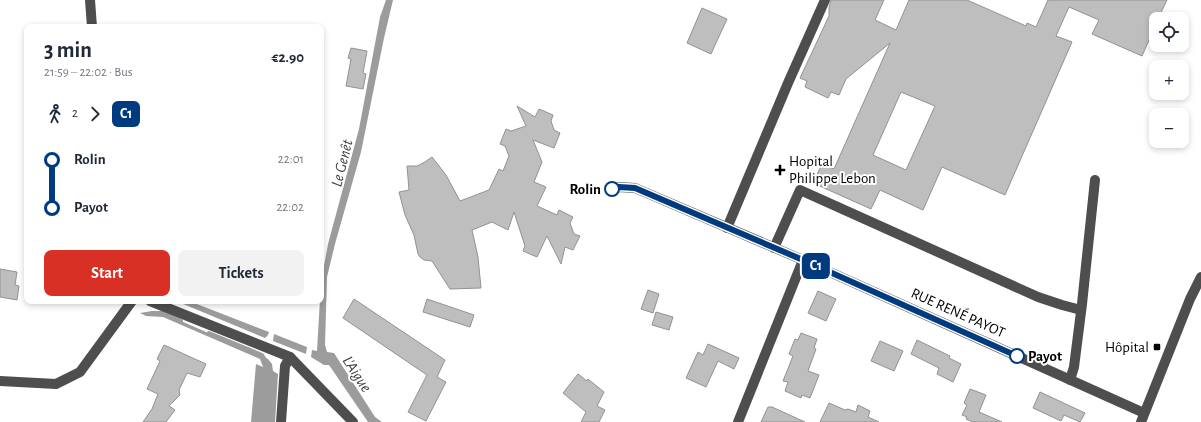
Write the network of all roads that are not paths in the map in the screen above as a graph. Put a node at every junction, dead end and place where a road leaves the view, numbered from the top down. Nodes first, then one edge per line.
1 (90, 0) edge
2 (825, 0) edge
3 (92, 24) edge
4 (1095, 180) dead end
5 (612, 189) dead end
6 (728, 228) junction
7 (774, 248) junction
8 (803, 260) junction
9 (1201, 277) edge
10 (130, 304) edge
11 (158, 304) edge
12 (1081, 310) junction
13 (290, 357) junction
14 (1070, 380) junction
15 (0, 381) edge
16 (1143, 418) edge
17 (281, 422) edge
18 (354, 422) edge
19 (738, 422) edge

1 - 3 street
2 - 6 street
4 - 12 street
5 - 6 street, RUE RENÉ PAYOT
6 - 7 street, RUE RENÉ PAYOT
7 - 8 street, RUE RENÉ PAYOT
7 - 12 street
8 - 14 street, RUE RENÉ PAYOT
8 - 19 street
9 - 16 street
10 - 15 street
11 - 13 street
12 - 14 street
13 - 17 street
13 - 18 street
14 - 16 street, RUE RENÉ PAYOT

